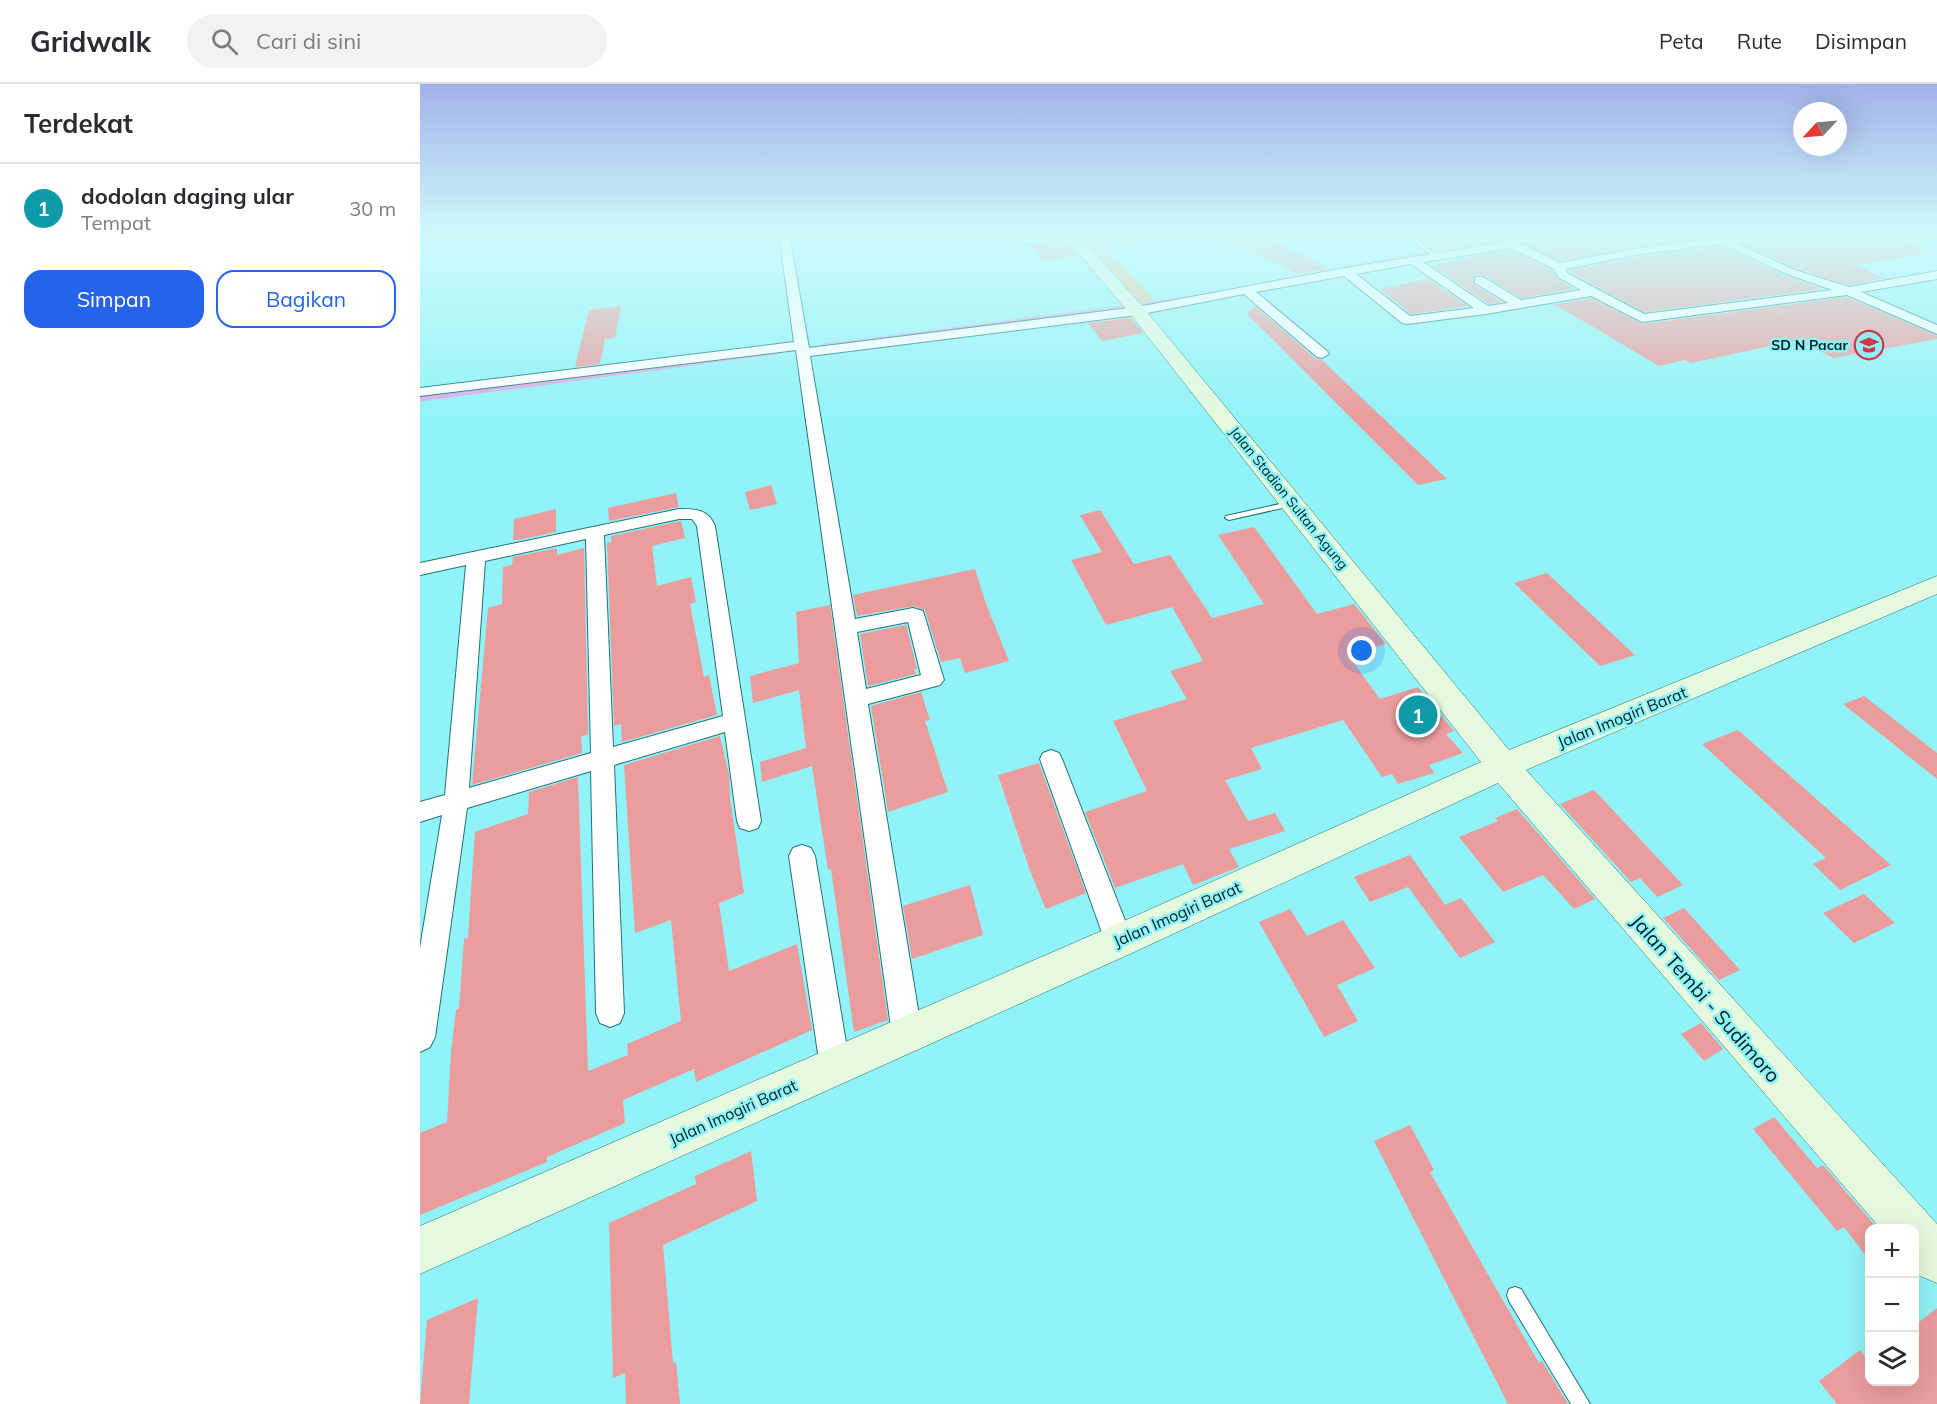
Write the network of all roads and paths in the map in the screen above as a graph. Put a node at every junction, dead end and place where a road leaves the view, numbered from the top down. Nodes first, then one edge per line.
1 (793, 296) edge
2 (1125, 296) edge
3 (1216, 296) edge
4 (1253, 296) edge
5 (1375, 296) edge
6 (1464, 296) edge
7 (1505, 296) edge
8 (1570, 296) edge
9 (1599, 296) edge
10 (1813, 296) edge
11 (1858, 296) edge
12 (1519, 304) junction
13 (1135, 307) junction
14 (1486, 310) junction
15 (1937, 330) edge
16 (800, 349) junction
17 (1322, 354) dead end
18 (420, 392) edge
19 (1293, 503) junction
20 (1229, 518) dead end
21 (595, 532) junction
22 (476, 557) junction
23 (420, 569) edge
24 (1937, 584) edge
25 (846, 627) junction
26 (856, 699) junction
27 (733, 721) junction
28 (602, 759) junction
29 (1051, 759) dead end
30 (1503, 766) junction
31 (456, 801) junction
32 (420, 812) edge
33 (749, 821) dead end
34 (802, 856) dead end
35 (1119, 941) junction
36 (610, 1013) dead end
37 (907, 1034) junction
38 (420, 1037) edge
39 (835, 1067) junction
40 (1906, 1224) edge
41 (1919, 1239) edge
42 (420, 1250) edge
43 (1937, 1259) edge
44 (1515, 1295) dead end
45 (1581, 1404) edge

1 - 16 street
2 - 13 main road, Jalan Stadion Sultan Agung
3 - 13 street
4 - 17 street
5 - 14 street
6 - 14 street
7 - 12 street
8 - 12 street
9 - 10 street
11 - 15 street
12 - 14 street
13 - 16 street
13 - 19 main road, Jalan Stadion Sultan Agung
16 - 18 street
16 - 25 street
19 - 20 lane
19 - 30 main road, Jalan Stadion Sultan Agung
21 - 22 street
21 - 27 street
21 - 28 street
22 - 23 street
22 - 31 street
24 - 30 main road, Jalan Imogiri Barat
25 - 26 street
25 - 26 street
26 - 37 street
27 - 28 street
27 - 33 street
28 - 31 street
28 - 36 street
29 - 35 street
30 - 35 main road, Jalan Imogiri Barat
30 - 40 main road, Jalan Tembi - Sudimoro
31 - 32 street
31 - 38 street
34 - 39 street
35 - 37 main road, Jalan Imogiri Barat
37 - 39 main road, Jalan Imogiri Barat
39 - 42 main road, Jalan Imogiri Barat
41 - 43 main road
44 - 45 lane

